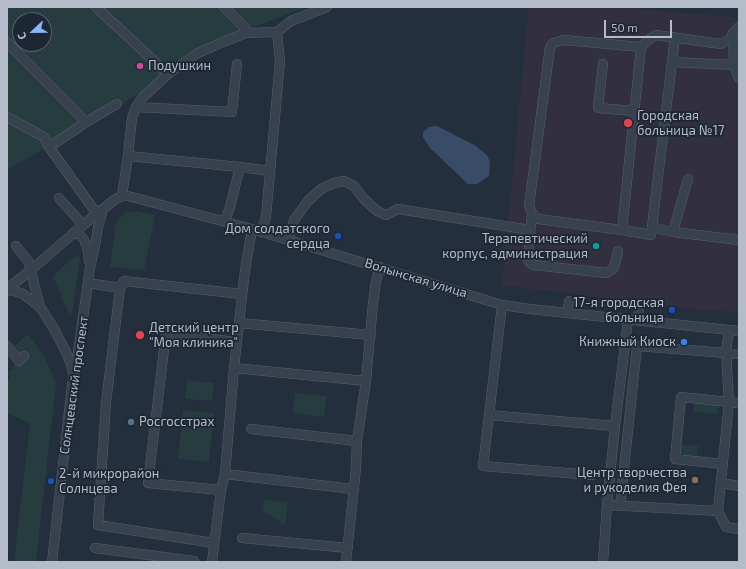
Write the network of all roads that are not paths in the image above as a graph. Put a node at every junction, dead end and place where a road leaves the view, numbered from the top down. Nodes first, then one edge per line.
1 (96, 7) edge
2 (224, 7) edge
3 (327, 7) edge
4 (736, 30) edge
5 (277, 32) junction
6 (246, 33) junction
7 (675, 37) junction
8 (7, 42) edge
9 (642, 47) junction
10 (672, 62) junction
11 (237, 64) dead end
12 (603, 64) dead end
13 (734, 65) junction
14 (168, 74) junction
15 (739, 78) edge
16 (117, 104) dead end
17 (136, 107) junction
18 (635, 111) junction
19 (7, 117) edge
20 (85, 123) junction
21 (49, 147) junction
22 (128, 156) junction
23 (240, 167) junction
24 (270, 171) junction
25 (688, 179) dead end
26 (122, 196) junction
27 (58, 198) dead end
28 (100, 211) junction
29 (532, 213) junction
30 (225, 221) junction
31 (83, 225) junction
32 (652, 227) junction
33 (256, 230) junction
34 (530, 230) junction
35 (622, 230) junction
36 (673, 232) junction
37 (73, 233) junction
38 (288, 240) junction
39 (739, 240) edge
40 (16, 246) dead end
41 (618, 251) dead end
42 (380, 267) junction
43 (90, 268) junction
44 (31, 270) junction
45 (88, 283) junction
46 (120, 288) junction
47 (7, 290) edge
48 (242, 294) junction
49 (569, 301) dead end
50 (502, 305) junction
51 (40, 307) junction
52 (638, 311) dead end
53 (567, 313) junction
54 (633, 320) junction
55 (239, 323) junction
56 (729, 330) junction
57 (739, 331) edge
58 (371, 335) junction
59 (236, 342) junction
60 (7, 346) edge
61 (726, 352) junction
62 (739, 354) edge
63 (24, 356) dead end
64 (234, 368) junction
65 (366, 381) junction
66 (72, 385) junction
67 (729, 402) junction
68 (739, 403) edge
69 (489, 415) junction
70 (615, 426) junction
71 (251, 429) dead end
72 (357, 441) junction
73 (723, 464) junction
74 (225, 474) junction
75 (592, 475) dead end
76 (721, 483) junction
77 (739, 486) edge
78 (353, 489) junction
79 (221, 490) junction
80 (607, 505) junction
81 (620, 506) junction
82 (718, 511) junction
83 (739, 529) edge
84 (242, 538) dead end
85 (214, 543) junction
86 (95, 548) dead end
87 (348, 548) junction
88 (194, 561) dead end
89 (52, 562) edge
90 (212, 562) edge
91 (346, 562) edge
92 (603, 562) edge

1 - 14 street
2 - 6 street
3 - 5 street
4 - 7 street
4 - 13 street
5 - 6 street
5 - 24 street
6 - 14 street
7 - 9 street
7 - 10 street
8 - 20 street
9 - 18 street
9 - 29 street
10 - 13 street
10 - 32 street
11 - 17 street
12 - 18 street
13 - 15 street
14 - 17 street
16 - 20 street
17 - 22 street
18 - 35 street
19 - 21 street
20 - 21 street
21 - 28 street
22 - 23 street
22 - 26 street
23 - 24 street
23 - 30 street
24 - 33 street
25 - 36 street
26 - 28 street
26 - 30 street, Волынская улица
27 - 31 street
28 - 31 street
28 - 43 street, Солнцевский проспект
29 - 34 street
29 - 35 street
30 - 33 street, Волынская улица
31 - 37 street
32 - 35 street
32 - 36 street
33 - 38 street, Волынская улица
33 - 48 street
34 - 38 street
34 - 41 street
36 - 39 street
37 - 43 street
37 - 44 street
38 - 42 street, Волынская улица
40 - 44 street
42 - 50 street, Волынская улица
42 - 58 street
43 - 45 street, Солнцевский проспект
44 - 47 street
44 - 51 street
45 - 46 street
45 - 66 street, Солнцевский проспект
46 - 48 street
46 - 85 street
47 - 51 street
48 - 55 street
49 - 53 street
50 - 53 street, Волынская улица
50 - 69 street
51 - 66 street
52 - 54 street
53 - 54 street, Волынская улица
54 - 56 street, Волынская улица
54 - 70 street
55 - 58 street
55 - 59 street
56 - 57 street, Волынская улица
56 - 61 street
58 - 65 street
59 - 64 street
59 - 79 street
60 - 63 street
61 - 62 street
61 - 67 street
61 - 81 street
64 - 65 street
64 - 74 street
65 - 72 street
66 - 89 street, Солнцевский проспект
67 - 68 street
67 - 73 street
67 - 73 street
69 - 70 street
69 - 75 street
70 - 80 street
71 - 72 street
72 - 78 street
73 - 76 street
74 - 78 street
74 - 79 street
76 - 77 street
76 - 82 street
78 - 87 street
79 - 85 street
80 - 81 street
80 - 92 street
81 - 82 street
82 - 83 street
84 - 87 street
85 - 90 street
86 - 88 street
87 - 91 street

